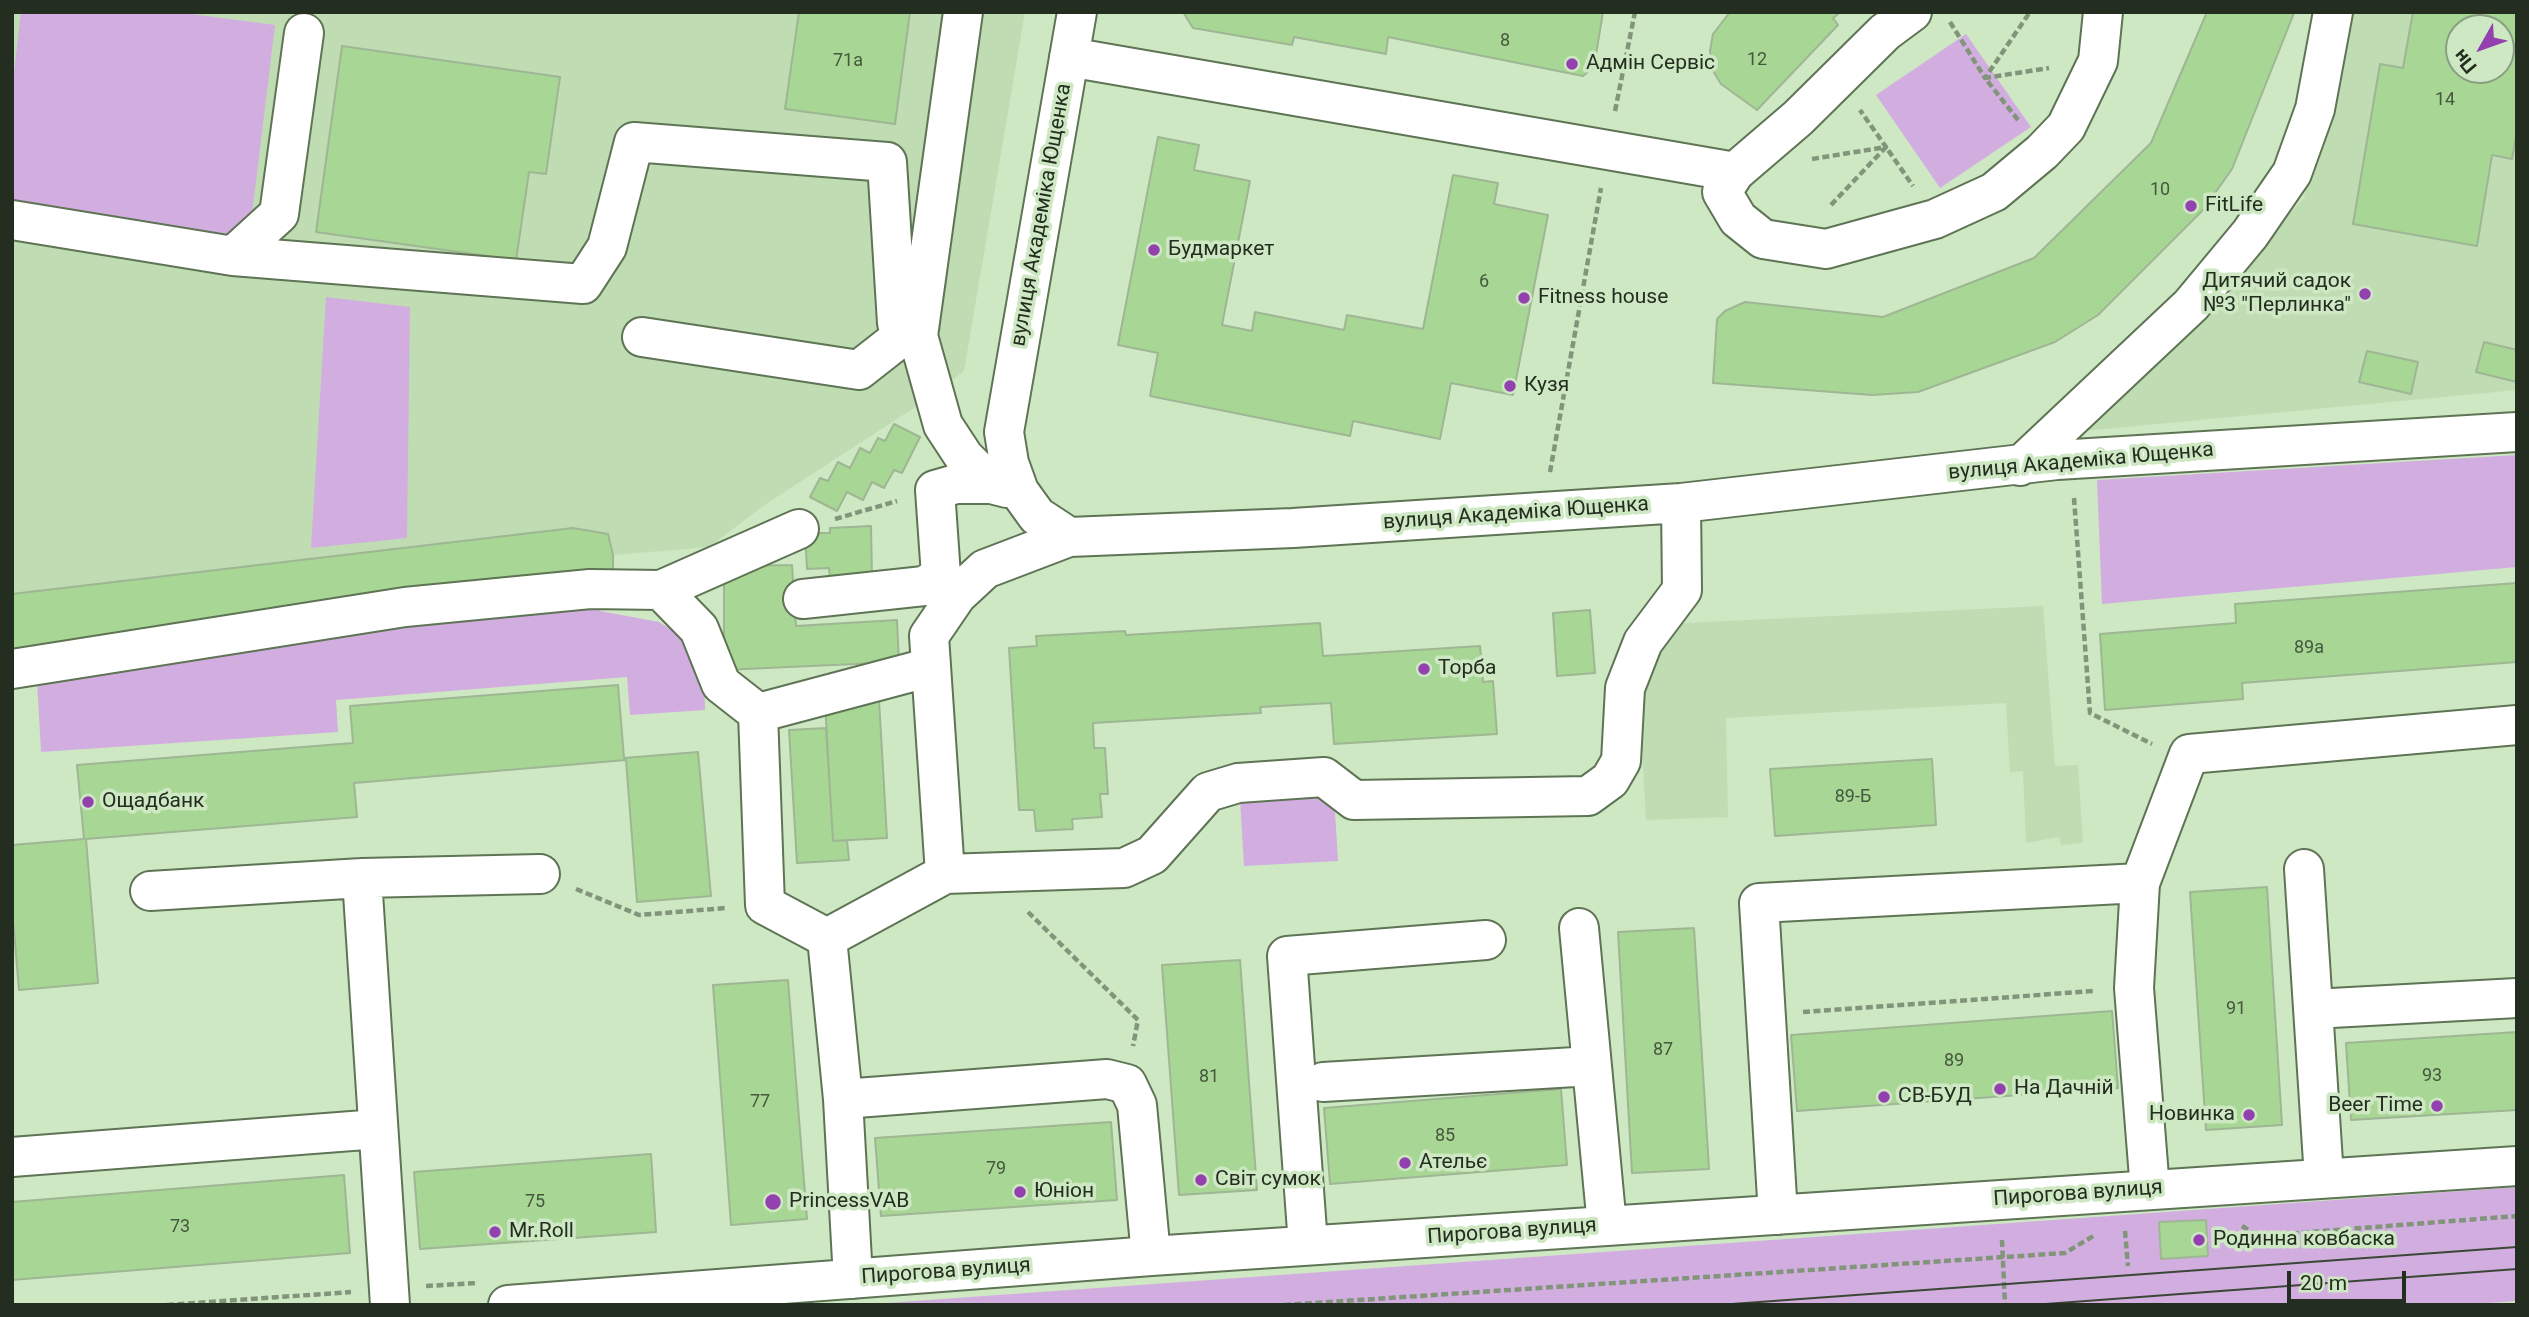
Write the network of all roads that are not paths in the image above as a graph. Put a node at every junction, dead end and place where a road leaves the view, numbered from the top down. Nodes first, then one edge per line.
1 (962, 12) edge
2 (1077, 12) edge
3 (1912, 12) edge
4 (2103, 12) edge
5 (2333, 12) edge
6 (304, 33) dead end
7 (1069, 57) junction
8 (1735, 172) junction
9 (12, 220) edge
10 (233, 256) junction
11 (914, 333) junction
12 (642, 337) dead end
13 (2517, 432) edge
14 (2020, 466) junction
15 (1005, 487) junction
16 (1681, 503) junction
17 (799, 529) road end
18 (1069, 537) junction
19 (661, 590) junction
20 (803, 599) dead end
21 (931, 667) junction
22 (12, 669) edge
23 (758, 713) junction
24 (2517, 725) edge
25 (2304, 869) dead end
26 (540, 874) road end
27 (945, 874) junction
28 (362, 878) junction
29 (2140, 883) junction
30 (150, 891) dead end
31 (1579, 928) dead end
32 (827, 938) junction
33 (1486, 940) dead end
34 (2517, 998) edge
35 (2313, 1009) junction
36 (1591, 1066) junction
37 (1323, 1082) dead end
38 (843, 1100) junction
39 (378, 1129) junction
40 (12, 1157) edge
41 (2517, 1166) edge
42 (2324, 1178) junction
43 (2150, 1189) junction
44 (1778, 1215) junction
45 (1606, 1226) junction
46 (1308, 1245) junction
47 (1151, 1256) junction
48 (853, 1279) junction
49 (390, 1305) edge
50 (508, 1305) edge

1 - 11 street
2 - 7 street, вулиця Академіка Ющенка
3 - 8 street
4 - 8 street
5 - 14 street
6 - 10 street
7 - 8 street
7 - 15 street, вулиця Академіка Ющенка
9 - 10 street
10 - 11 street
11 - 12 street
11 - 15 street
13 - 14 street, вулиця Академіка Ющенка
14 - 16 street, вулиця Академіка Ющенка
15 - 18 street, вулиця Академіка Ющенка
15 - 20 street
16 - 18 street, вулиця Академіка Ющенка
16 - 27 street
17 - 19 street
18 - 21 street
19 - 22 street
19 - 23 street
21 - 23 street
21 - 27 street
23 - 32 street
24 - 29 street
25 - 35 street
26 - 28 street
27 - 32 street
28 - 30 street
28 - 39 street
29 - 43 street
29 - 44 street
31 - 36 street
32 - 38 street
33 - 46 street
34 - 35 street
35 - 42 street
36 - 37 street
36 - 45 street
38 - 47 street
38 - 48 street
39 - 40 street
39 - 49 street
41 - 42 street, Пирогова вулиця
42 - 43 street, Пирогова вулиця
43 - 44 street, Пирогова вулиця
44 - 45 street, Пирогова вулиця
45 - 46 street, Пирогова вулиця
46 - 47 street, Пирогова вулиця
47 - 48 street, Пирогова вулиця
48 - 50 street, Пирогова вулиця

